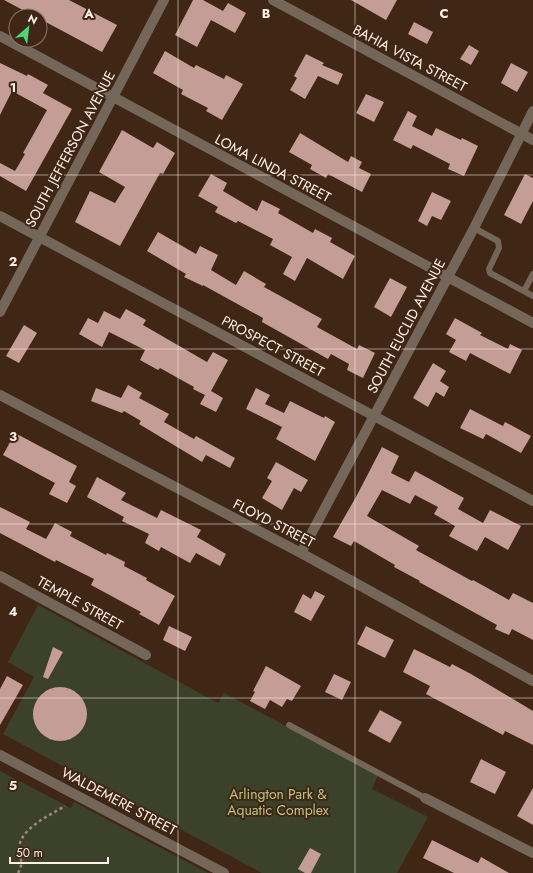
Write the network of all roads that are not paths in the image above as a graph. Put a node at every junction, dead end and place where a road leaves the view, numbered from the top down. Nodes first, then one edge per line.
1 (164, 0) edge
2 (273, 0) edge
3 (0, 36) edge
4 (113, 98) junction
5 (533, 111) edge
6 (521, 134) junction
7 (533, 140) edge
8 (0, 216) edge
9 (474, 228) junction
10 (40, 238) junction
11 (533, 274) edge
12 (448, 278) junction
13 (524, 291) junction
14 (533, 296) edge
15 (0, 312) edge
16 (533, 323) edge
17 (0, 395) edge
18 (375, 416) junction
19 (533, 501) edge
20 (301, 553) junction
21 (0, 576) edge
22 (146, 655) dead end
23 (533, 681) edge
24 (289, 725) dead end
25 (0, 755) edge
26 (426, 798) joint
27 (533, 853) edge
28 (224, 873) edge

1 - 4 street, SOUTH JEFFERSON AVENUE
2 - 6 street, BAHIA VISTA STREET
3 - 4 street, LOMA LINDA STREET
4 - 10 street, SOUTH JEFFERSON AVENUE
4 - 12 street, LOMA LINDA STREET
5 - 6 street, SOUTH EUCLID AVENUE
6 - 7 street, BAHIA VISTA STREET
6 - 9 street, SOUTH EUCLID AVENUE
8 - 10 street, PROSPECT STREET
9 - 12 street, SOUTH EUCLID AVENUE
9 - 13 lane
10 - 15 street, SOUTH JEFFERSON AVENUE
10 - 18 street, PROSPECT STREET
11 - 13 lane
12 - 16 street, LOMA LINDA STREET
12 - 18 street, SOUTH EUCLID AVENUE
13 - 14 lane
17 - 20 street, FLOYD STREET
18 - 19 street, PROSPECT STREET
18 - 20 street, SOUTH EUCLID AVENUE
20 - 23 street, FLOYD STREET
21 - 22 street, TEMPLE STREET
24 - 26 lane
25 - 28 street, WALDEMERE STREET
26 - 27 street

